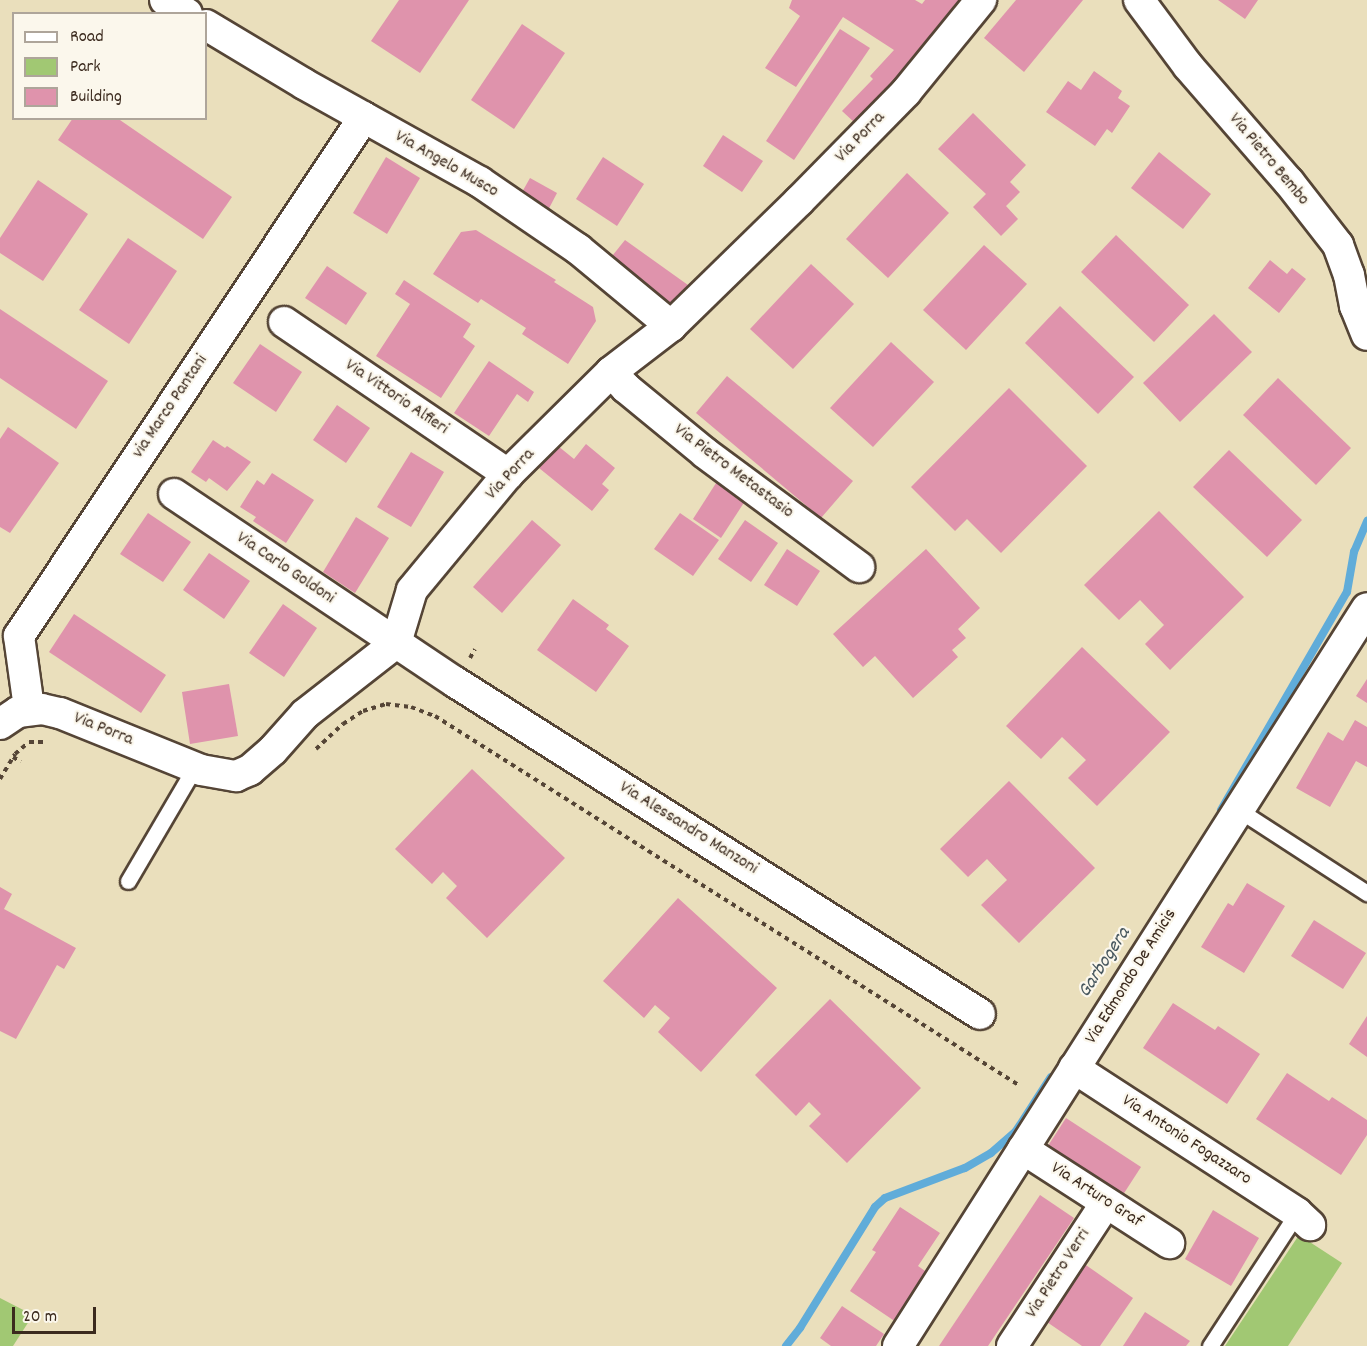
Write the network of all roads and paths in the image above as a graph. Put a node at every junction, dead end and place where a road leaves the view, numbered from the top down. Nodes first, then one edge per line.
1 (165, 0) edge
2 (981, 0) edge
3 (1139, 0) edge
4 (184, 12) edge
5 (207, 26) edge
6 (364, 117) junction
7 (284, 322) dead end
8 (671, 326) junction
9 (1367, 335) edge
10 (611, 372) junction
11 (508, 474) junction
12 (174, 494) dead end
13 (859, 567) dead end
14 (1367, 608) edge
15 (396, 643) junction
16 (29, 708) junction
17 (0, 724) edge
18 (323, 742) dead end
19 (57, 746) dead end
20 (13, 757) junction
21 (21, 762) dead end
22 (195, 768) junction
23 (0, 779) edge
24 (1239, 810) junction
25 (128, 881) dead end
26 (1367, 894) edge
27 (980, 1014) dead end
28 (1074, 1068) junction
29 (1020, 1086) dead end
30 (1023, 1149) junction
31 (1106, 1203) junction
32 (1303, 1219) joint
33 (1169, 1243) dead end
34 (898, 1346) edge
35 (1012, 1346) edge
36 (1210, 1346) edge

1 - 4 street
2 - 8 street, Via Porra
3 - 9 street, Via Pietro Bembo
5 - 6 street, Via Angelo Musco
6 - 8 street, Via Angelo Musco
6 - 16 street, via Marco Pantani
7 - 11 street, Via Vittorio Alfieri
8 - 10 street, Via Porra
10 - 11 street, Via Porra
10 - 13 street, Via Pietro Metastasio
11 - 15 street, Via Porra
12 - 15 street, Via Carlo Goldoni
14 - 24 street, Via Edmondo De Amicis
15 - 22 street, Via Porra
15 - 27 street, Via Alessandro Manzoni
16 - 17 street
16 - 22 street, Via Porra
18 - 29 path
19 - 20 path
20 - 21 path
20 - 23 path
22 - 25 lane
24 - 26 lane
24 - 28 street, Via Edmondo De Amicis
28 - 30 street, Via Edmondo De Amicis
28 - 32 street, Via Antonio Fogazzaro
30 - 31 street, Via Arturo Graf
30 - 34 street, Via Edmondo De Amicis
31 - 33 street, Via Arturo Graf
31 - 35 street, Via Pietro Verri
32 - 36 lane, Via Antonio Fogazzaro

